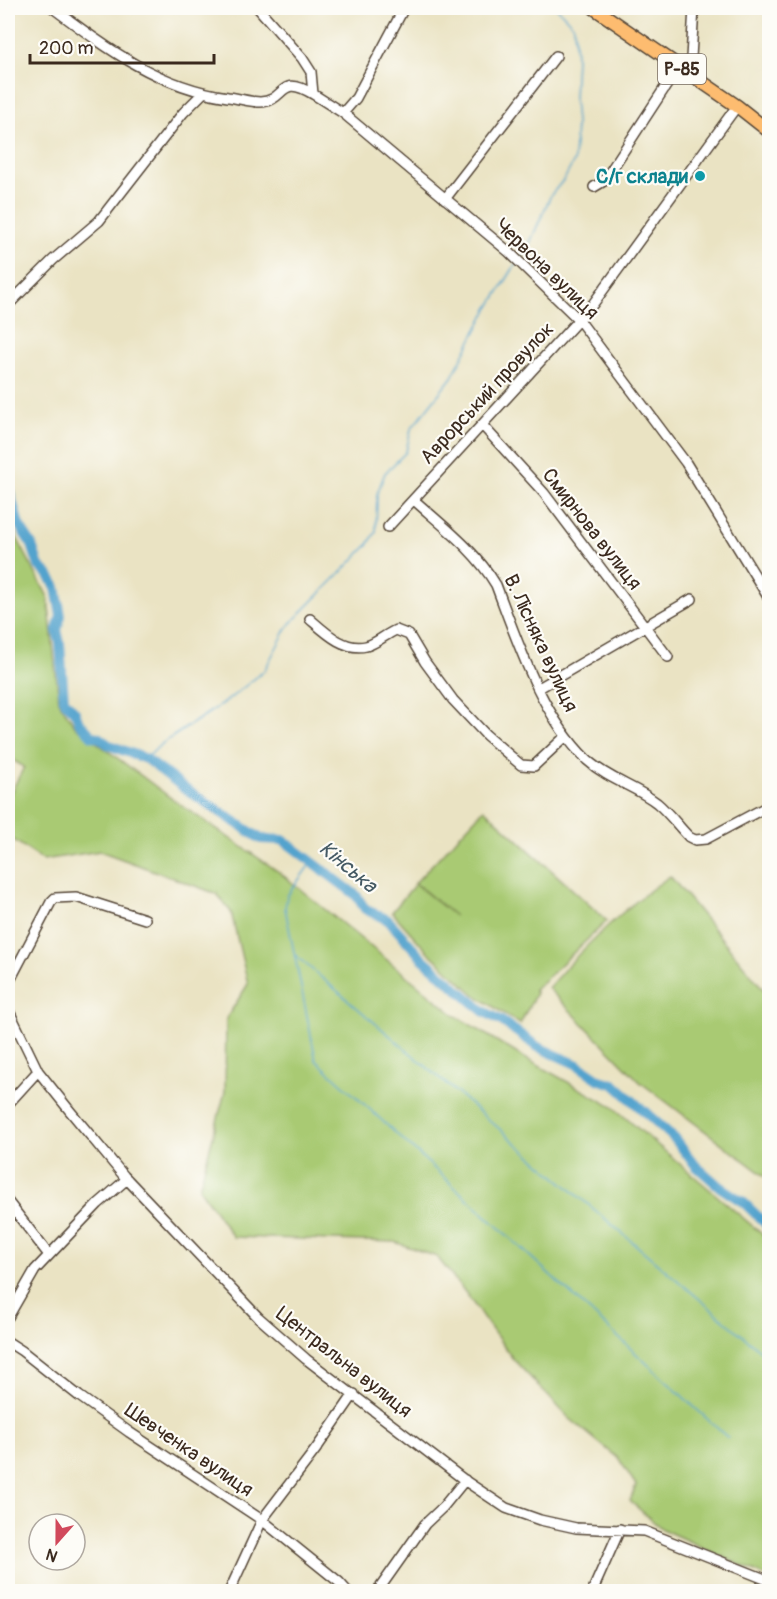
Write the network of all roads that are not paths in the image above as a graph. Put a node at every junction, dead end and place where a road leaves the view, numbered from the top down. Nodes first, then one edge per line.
1 (53, 8) edge
2 (258, 8) edge
3 (402, 8) edge
4 (594, 8) edge
5 (694, 8) edge
6 (556, 56) dead end
7 (679, 66) junction
8 (690, 74) junction
9 (203, 93) junction
10 (313, 94) junction
11 (737, 106) junction
12 (343, 113) junction
13 (770, 132) edge
14 (594, 187) dead end
15 (445, 199) junction
16 (8, 304) edge
17 (579, 320) junction
18 (483, 426) junction
19 (414, 500) junction
20 (388, 527) dead end
21 (692, 599) dead end
22 (770, 600) edge
23 (310, 619) dead end
24 (645, 627) junction
25 (668, 657) dead end
26 (539, 688) junction
27 (566, 736) junction
28 (770, 805) edge
29 (145, 919) dead end
30 (8, 984) edge
31 (8, 1010) edge
32 (38, 1071) junction
33 (8, 1104) edge
34 (127, 1179) junction
35 (8, 1202) edge
36 (49, 1255) junction
37 (8, 1317) edge
38 (8, 1342) edge
39 (354, 1394) junction
40 (465, 1480) junction
41 (262, 1520) junction
42 (620, 1529) junction
43 (770, 1581) edge
44 (229, 1592) edge
45 (348, 1592) edge
46 (377, 1592) edge
47 (592, 1592) edge

1 - 9 street
2 - 10 street
3 - 12 street
4 - 7 main road, Р-85
5 - 8 street
6 - 15 street
7 - 8 main road, Р-85
7 - 14 street
8 - 11 main road, Р-85
9 - 10 street, Червона вулиця
9 - 16 street
10 - 12 street, Червона вулиця
11 - 13 main road, Р-85
11 - 17 street, Аврорський провулок
12 - 15 street, Червона вулиця
15 - 17 street, Червона вулиця
17 - 18 street, Аврорський провулок
17 - 22 street, Червона вулиця
18 - 19 street, Аврорський провулок
18 - 24 street, Смирнова вулиця
19 - 20 street, Аврорський провулок
19 - 26 street, В. Лісняка вулиця
21 - 24 street
23 - 27 street
24 - 25 street, Смирнова вулиця
24 - 26 street
26 - 27 street, В. Лісняка вулиця
27 - 28 street, В. Лісняка вулиця
29 - 30 street
31 - 32 street, Центральна вулиця
32 - 33 street
32 - 34 street, Центральна вулиця
34 - 36 street
34 - 39 street, Центральна вулиця
35 - 36 street
36 - 37 street
38 - 41 street, Шевченка вулиця
39 - 40 street, Центральна вулиця
39 - 41 street
40 - 42 street, Центральна вулиця
40 - 46 street
41 - 44 street
41 - 45 street, Шевченка вулиця
42 - 43 street, Центральна вулиця
42 - 47 street

